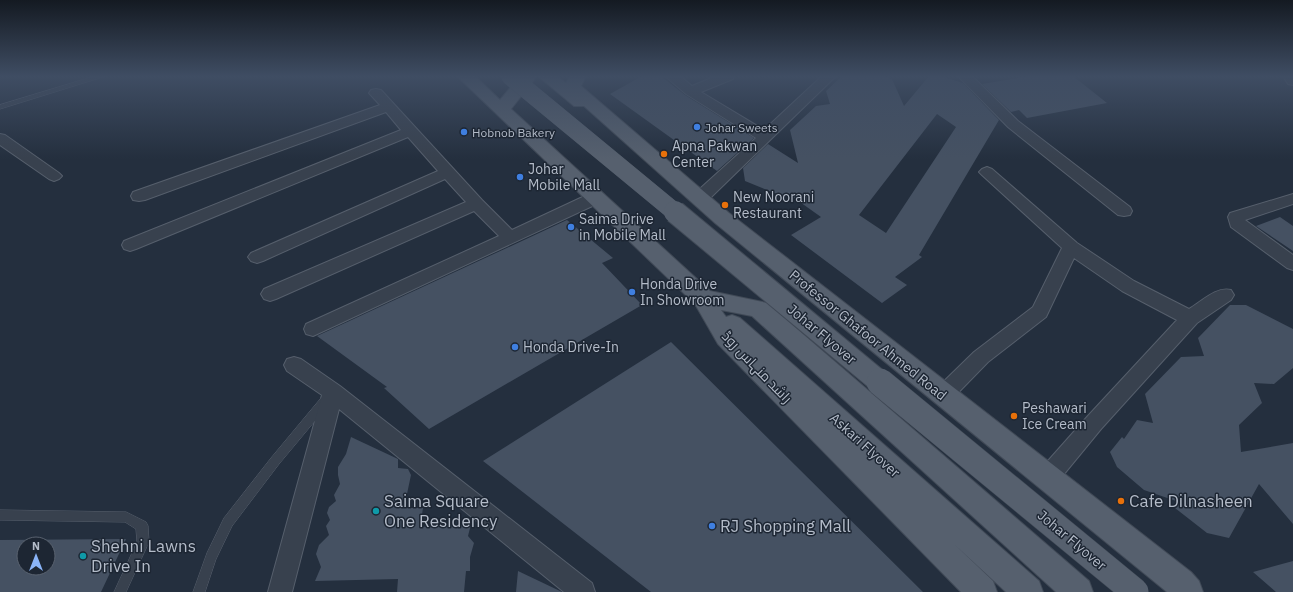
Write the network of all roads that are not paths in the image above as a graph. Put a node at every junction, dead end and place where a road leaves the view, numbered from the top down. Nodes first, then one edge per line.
1 (11, 104) edge
2 (385, 104) edge
3 (494, 104) edge
4 (506, 104) edge
5 (543, 104) edge
6 (583, 104) edge
7 (591, 104) edge
8 (711, 104) edge
9 (801, 104) edge
10 (992, 104) edge
11 (0, 107) edge
12 (388, 107) junction
13 (501, 110) junction
14 (410, 131) junction
15 (628, 137) junction
16 (0, 138) edge
17 (765, 138) junction
18 (448, 172) junction
19 (987, 172) dead end
20 (54, 176) dead end
21 (139, 196) dead end
22 (595, 198) junction
23 (699, 199) junction
24 (1293, 199) edge
25 (476, 204) junction
26 (1124, 211) dead end
27 (510, 237) junction
28 (130, 244) dead end
29 (1071, 247) junction
30 (257, 257) dead end
31 (1293, 264) edge
32 (270, 294) dead end
33 (1225, 295) dead end
34 (703, 298) junction
35 (1190, 318) junction
36 (313, 329) dead end
37 (294, 365) dead end
38 (333, 392) junction
39 (943, 395) junction
40 (1047, 478) junction
41 (0, 515) edge
42 (1184, 588) edge
43 (120, 592) edge
44 (199, 592) edge
45 (280, 592) edge
46 (583, 592) edge
47 (982, 592) edge
48 (1028, 592) edge
49 (1078, 592) edge
50 (1135, 592) edge

1 - 11 lane
2 - 12 street
3 - 13 main road, راشد منہاس روڈ
4 - 13 main road
5 - 50 main road, Johar Flyover, bridge
6 - 15 main road
7 - 15 main road, Professor Ghafoor Ahmed Road
8 - 17 street
9 - 17 street
10 - 26 street
12 - 14 street
12 - 21 street
13 - 22 main road, راشد منہاس روڈ
14 - 18 street
14 - 28 street
15 - 23 main road, Professor Ghafoor Ahmed Road
16 - 20 street
17 - 23 street
18 - 25 street
18 - 30 street
19 - 29 street
22 - 27 street
22 - 34 main road, راشد منہاس روڈ
23 - 39 main road, Professor Ghafoor Ahmed Road
24 - 31 street
25 - 27 street
25 - 32 street
27 - 36 street
29 - 35 street
29 - 39 street
33 - 35 street
34 - 47 main road, راشد منہاس روڈ
34 - 48 main road, Askari Flyover
34 - 49 main road
35 - 40 street
37 - 38 street
38 - 44 lane
38 - 45 street
38 - 46 street
39 - 40 main road, Professor Ghafoor Ahmed Road
40 - 42 main road, Professor Ghafoor Ahmed Road
41 - 43 lane

